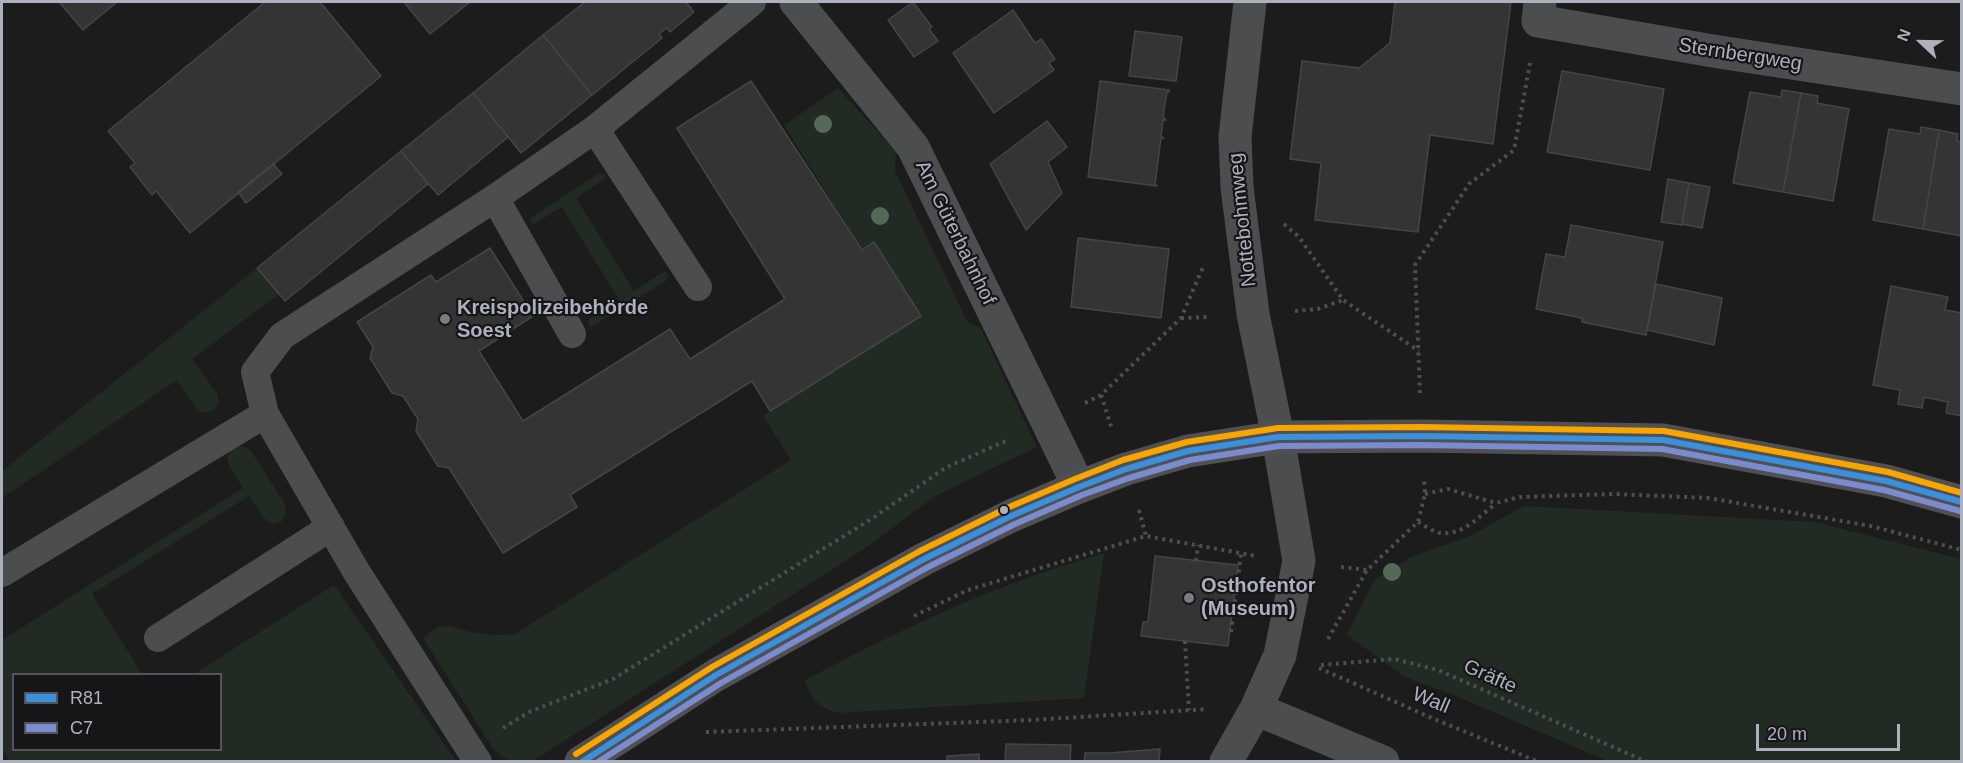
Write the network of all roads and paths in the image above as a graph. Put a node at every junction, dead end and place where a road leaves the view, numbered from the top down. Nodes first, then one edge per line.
1 (752, 2) edge
2 (796, 2) edge
3 (1250, 2) edge
4 (1539, 11) edge
5 (1962, 89) edge
6 (595, 129) junction
7 (1237, 188) junction
8 (495, 198) junction
9 (698, 287) dead end
10 (1181, 318) dead end
11 (572, 334) dead end
12 (1101, 395) dead end
13 (265, 414) junction
14 (1047, 422) junction
15 (1278, 437) junction
16 (1079, 487) junction
17 (1962, 502) edge
18 (1496, 503) junction
19 (1418, 522) junction
20 (331, 527) junction
21 (1198, 545) junction
22 (1962, 550) edge
23 (1196, 561) dead end
24 (2, 573) edge
25 (905, 620) dead end
26 (1231, 632) dead end
27 (158, 638) dead end
28 (1185, 641) dead end
29 (1323, 647) dead end
30 (1312, 666) joint
31 (1256, 709) junction
32 (1190, 710) junction
33 (708, 727) dead end
34 (474, 754) edge
35 (581, 762) edge
36 (1226, 762) edge
37 (1383, 762) edge
38 (1539, 762) edge
39 (1647, 762) edge

1 - 6 lane
2 - 14 street, Am Güterbahnhof
3 - 7 street, Nottebohmweg
4 - 5 street, Sternbergweg
4 - 7 path
6 - 8 lane
6 - 9 lane
7 - 15 street, Nottebohmweg
8 - 11 lane
8 - 13 lane
10 - 12 path
13 - 20 lane
13 - 24 lane
14 - 16 street, Am Güterbahnhof
14 - 34 path
15 - 16 street
15 - 17 street
15 - 31 street, Nottebohmweg
16 - 35 street
18 - 19 path
18 - 19 path
18 - 22 path
19 - 29 path
20 - 27 lane
20 - 34 lane
21 - 23 path
21 - 25 path
21 - 26 path
28 - 32 path
30 - 38 path, Wall
30 - 39 path, Gräfte
31 - 32 path
31 - 36 street, Nottebohmweg
31 - 37 street
32 - 33 path

